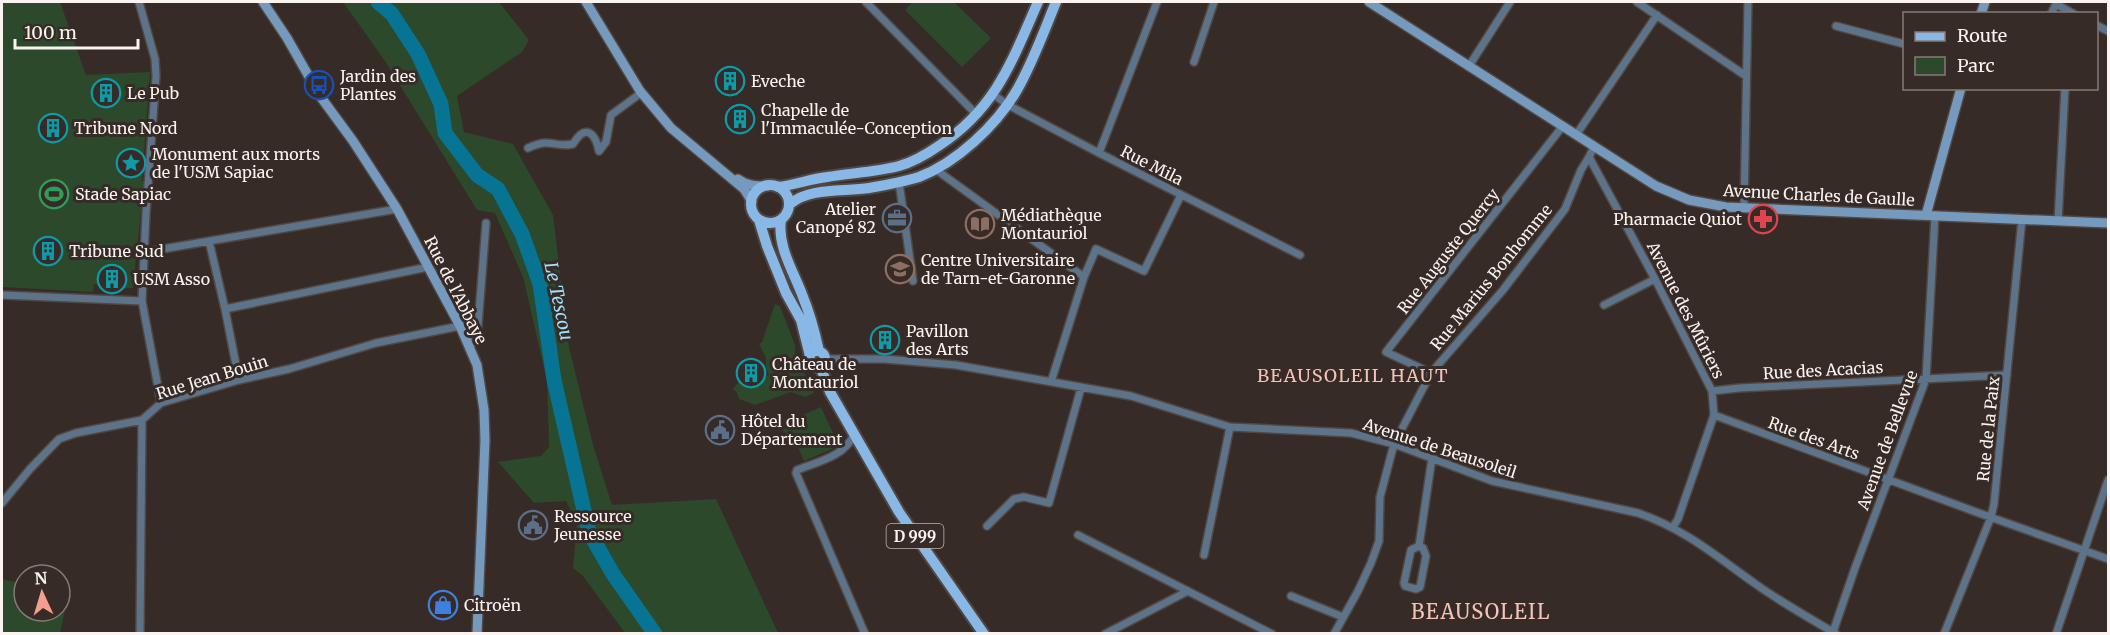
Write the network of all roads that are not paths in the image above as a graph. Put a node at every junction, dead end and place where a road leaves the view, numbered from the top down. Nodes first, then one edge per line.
1 (139, 2) edge
2 (263, 2) edge
3 (586, 2) edge
4 (866, 2) edge
5 (1038, 2) edge
6 (1056, 2) edge
7 (1157, 2) edge
8 (1214, 2) edge
9 (1369, 2) edge
10 (1510, 2) edge
11 (1636, 2) edge
12 (1748, 2) edge
13 (2051, 12) edge
14 (2070, 12) edge
15 (1657, 15) junction
16 (1836, 26) dead end
17 (1903, 43) edge
18 (1194, 62) dead end
19 (1469, 66) junction
20 (1746, 76) junction
21 (1961, 90) edge
22 (2066, 90) edge
23 (641, 93) junction
24 (994, 95) junction
25 (1008, 105) junction
26 (977, 115) junction
27 (1562, 127) junction
28 (1576, 135) junction
29 (1594, 147) junction
30 (528, 148) dead end
31 (1099, 153) junction
32 (707, 157) junction
33 (1589, 157) junction
34 (934, 169) junction
35 (899, 182) junction
36 (773, 186) junction
37 (1181, 195) junction
38 (752, 202) junction
39 (789, 204) junction
40 (1744, 208) junction
41 (397, 209) junction
42 (1931, 215) junction
43 (2022, 219) junction
44 (759, 220) junction
45 (781, 220) junction
46 (2058, 220) junction
47 (486, 223) dead end
48 (2109, 224) edge
49 (209, 241) junction
50 (145, 252) junction
51 (1300, 255) dead end
52 (428, 267) junction
53 (1084, 277) junction
54 (1655, 279) junction
55 (913, 281) dead end
56 (2, 295) edge
57 (142, 301) junction
58 (1604, 305) dead end
59 (225, 309) junction
60 (460, 326) junction
61 (470, 347) junction
62 (819, 358) junction
63 (1431, 373) junction
64 (2007, 375) junction
65 (1926, 379) junction
66 (239, 380) junction
67 (1051, 382) junction
68 (1081, 388) junction
69 (1712, 391) junction
70 (160, 403) junction
71 (1714, 416) junction
72 (142, 420) junction
73 (1230, 427) junction
74 (854, 434) junction
75 (1394, 444) junction
76 (1432, 459) junction
77 (1888, 480) junction
78 (2109, 480) edge
79 (2106, 494) edge
80 (2, 502) edge
81 (1991, 518) junction
82 (987, 526) dead end
83 (1673, 527) junction
84 (1078, 535) dead end
85 (1419, 546) junction
86 (2085, 550) junction
87 (1204, 555) dead end
88 (2109, 559) edge
89 (1188, 591) junction
90 (1291, 596) dead end
91 (1343, 617) junction
92 (1115, 631) edge
93 (141, 633) edge
94 (477, 633) edge
95 (865, 633) edge
96 (984, 633) edge
97 (1105, 633) edge
98 (1272, 633) edge
99 (1334, 633) edge
100 (1835, 633) edge
101 (1944, 633) edge
102 (2056, 633) edge

1 - 50 street
2 - 41 main road, Rue de l'Abbaye
3 - 23 main road
4 - 26 street
5 - 24 main road
6 - 25 main road
7 - 31 street
8 - 18 street
9 - 19 main road, Avenue Charles de Gaulle
10 - 19 street
11 - 15 street
12 - 20 street
13 - 14 street
15 - 20 street
15 - 28 street
16 - 17 street
19 - 27 main road, Avenue Charles de Gaulle
20 - 40 street
21 - 42 main road
22 - 46 street
23 - 30 street
23 - 32 main road
24 - 25 street, Rue Mila
24 - 26 main road
25 - 31 street, Rue Mila
25 - 34 main road
26 - 36 main road
27 - 28 main road, Avenue Charles de Gaulle
27 - 63 street, Rue Auguste Quercy
28 - 29 main road, Avenue Charles de Gaulle
29 - 33 street
29 - 40 main road, Avenue Charles de Gaulle
31 - 37 street, Rue Mila
32 - 36 main road
32 - 38 main road
33 - 54 street, Avenue des Mûriers
33 - 63 street, Rue Marius Bonhomme
34 - 35 main road
34 - 53 street
35 - 39 main road
35 - 55 street
36 - 38 main road
36 - 39 main road
37 - 51 street, Rue Mila
37 - 53 street
38 - 44 main road
39 - 45 main road
40 - 42 main road, Avenue Charles de Gaulle
41 - 49 street
41 - 52 main road, Rue de l'Abbaye
42 - 43 main road, Avenue Charles de Gaulle
42 - 65 street, Avenue de Bellevue
43 - 46 main road, Avenue Charles de Gaulle
43 - 64 street, Rue de la Paix
44 - 45 main road
44 - 62 main road, D 999
45 - 62 main road, D 999
46 - 48 main road, Avenue Charles de Gaulle
47 - 61 street
49 - 50 street
49 - 59 street
50 - 57 street
52 - 59 street
52 - 60 main road, Rue de l'Abbaye
53 - 67 street
54 - 58 street
54 - 69 street, Avenue des Mûriers
56 - 57 street
57 - 70 street
59 - 66 street
60 - 61 main road, Rue de l'Abbaye
60 - 66 street, Rue Jean Bouin
61 - 94 main road, Rue de l'Abbaye
62 - 67 street, Avenue de Beausoleil
62 - 74 main road, D 999
63 - 75 street, Rue Marius Bonhomme
64 - 65 street, Rue des Acacias
64 - 81 street, Rue de la Paix
65 - 69 street, Rue des Acacias
65 - 77 street, Avenue de Bellevue
66 - 70 street, Rue Jean Bouin
67 - 68 street, Avenue de Beausoleil
68 - 73 street, Avenue de Beausoleil
68 - 82 street
69 - 71 street, Avenue des Mûriers
70 - 72 street, Rue Jean Bouin
71 - 77 street, Rue des Arts
71 - 83 street, Avenue des Mûriers
72 - 80 street, Rue Jean Bouin
72 - 93 street
73 - 75 street, Avenue de Beausoleil
73 - 87 street
74 - 95 street
74 - 96 main road, D 999
75 - 76 street, Avenue de Beausoleil
75 - 91 street, Rue Marius Bonhomme
76 - 83 street, Avenue de Beausoleil
76 - 85 street
77 - 81 street, Rue des Arts
77 - 100 street, Avenue de Bellevue
78 - 79 street
79 - 86 street
81 - 86 street, Rue des Arts
81 - 101 street, Rue de la Paix
83 - 100 street, Avenue de Beausoleil
84 - 89 street
85 - 85 street
86 - 88 street, Rue des Arts
86 - 102 street
89 - 92 street
89 - 98 street
90 - 91 street
91 - 99 street, Rue Marius Bonhomme
92 - 97 street

